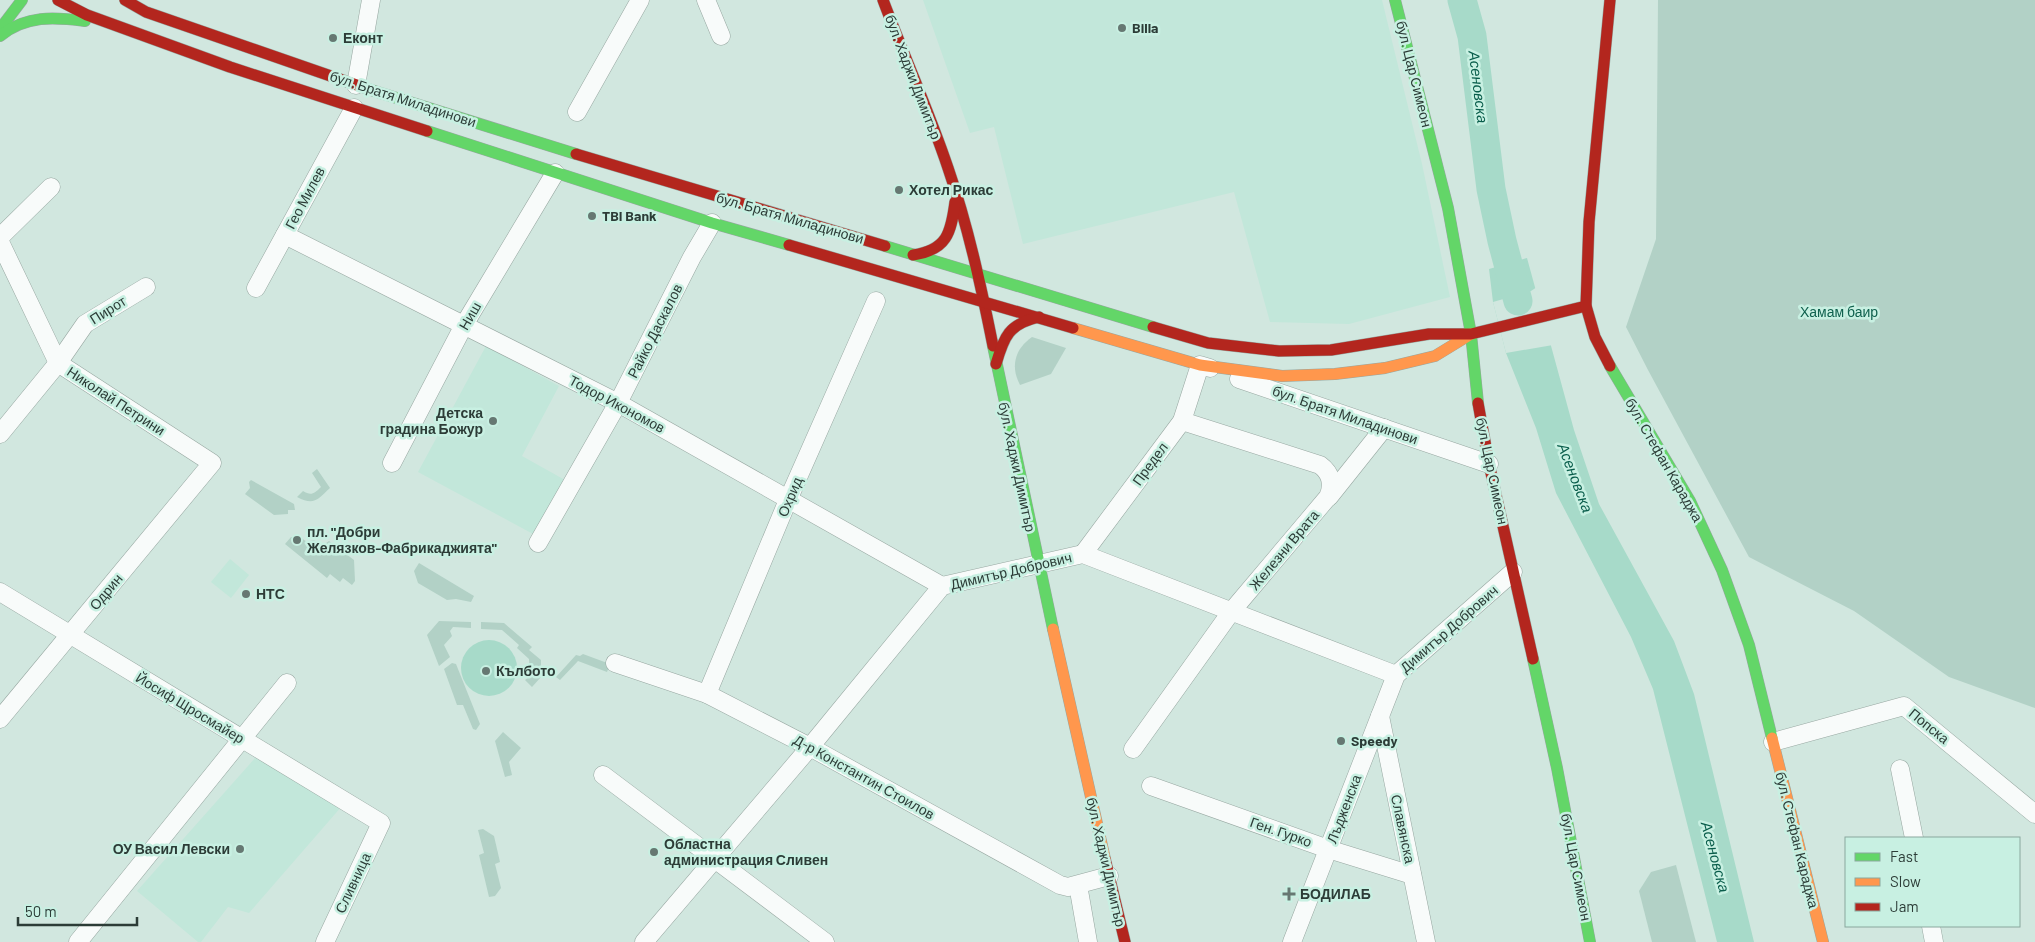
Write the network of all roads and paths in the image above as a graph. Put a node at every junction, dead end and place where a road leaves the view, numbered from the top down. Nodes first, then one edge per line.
1 (22, 0) edge
2 (58, 0) edge
3 (125, 0) edge
4 (371, 0) edge
5 (640, 0) edge
6 (706, 0) edge
7 (883, 0) edge
8 (1394, 0) edge
9 (1610, 0) edge
10 (116, 26) junction
11 (0, 29) edge
12 (0, 36) edge
13 (721, 36) dead end
14 (356, 85) junction
15 (354, 108) junction
16 (577, 112) dead end
17 (555, 173) junction
18 (51, 188) dead end
19 (956, 192) junction
20 (712, 223) junction
21 (285, 235) junction
22 (0, 237) edge
23 (0, 242) edge
24 (914, 255) junction
25 (978, 274) junction
26 (146, 287) dead end
27 (256, 288) dead end
28 (876, 301) dead end
29 (983, 301) junction
30 (1586, 306) junction
31 (1039, 317) junction
32 (464, 325) junction
33 (1471, 334) junction
34 (58, 363) junction
35 (1200, 365) junction
36 (995, 366) junction
37 (618, 403) junction
38 (1182, 421) junction
39 (1384, 428) junction
40 (0, 434) edge
41 (212, 463) joint
42 (392, 463) dead end
43 (1489, 464) junction
44 (1328, 497) junction
45 (788, 500) junction
46 (538, 543) dead end
47 (1084, 554) junction
48 (1038, 564) junction
49 (1513, 572) junction
50 (942, 586) junction
51 (0, 592) edge
52 (1231, 612) junction
53 (70, 635) junction
54 (615, 663) dead end
55 (1396, 675) junction
56 (287, 683) dead end
57 (707, 694) junction
58 (1380, 716) junction
59 (0, 719) edge
60 (242, 739) junction
61 (1773, 742) junction
62 (810, 747) junction
63 (1133, 749) dead end
64 (1900, 769) dead end
65 (603, 775) dead end
66 (1151, 786) dead end
67 (2035, 814) edge
68 (381, 823) joint
69 (1914, 837) edge
70 (1328, 849) junction
71 (714, 858) junction
72 (1412, 875) junction
73 (1109, 876) junction
74 (1078, 885) junction
75 (1931, 927) edge
76 (78, 942) edge
77 (325, 942) edge
78 (644, 942) edge
79 (825, 942) edge
80 (1088, 942) edge
81 (1125, 942) edge
82 (1292, 942) edge
83 (1426, 942) edge
84 (1590, 942) edge
85 (1823, 942) edge
86 (1934, 942) edge

1 - 11 main road
2 - 10 main road, бул. Братя Миладинови
3 - 14 main road, бул. Братя Миладинови
4 - 14 street
5 - 16 street
6 - 13 street
7 - 19 main road, бул. Хаджи Димитър
8 - 33 main road, бул. Цар Симеон
9 - 30 main road, бул. Стефан Караджа
10 - 12 main road
10 - 15 main road, бул. Братя Миладинови
14 - 24 main road, бул. Братя Миладинови
15 - 17 main road, бул. Братя Миладинови
15 - 21 street, Гео Милев
17 - 20 main road, бул. Братя Миладинови
17 - 32 street, Ниш
18 - 22 street
19 - 24 main road
19 - 25 main road, бул. Хаджи Димитър
20 - 29 main road, бул. Братя Миладинови
20 - 37 street, Райко Даскалов
21 - 27 street, Гео Милев
21 - 32 street, Тодор Икономов
23 - 34 street, Николай Петрини
24 - 25 main road, бул. Братя Миладинови
25 - 29 main road, бул. Хаджи Димитър
25 - 33 main road, бул. Братя Миладинови
26 - 34 street, Пирот
28 - 45 street, Охрид
29 - 31 main road, бул. Братя Миладинови
29 - 36 main road, бул. Хаджи Димитър
30 - 33 main road, бул. Братя Миладинови
30 - 61 main road, бул. Стефан Караджа
31 - 35 main road, бул. Братя Миладинови
31 - 36 main road
32 - 37 street, Тодор Икономов
32 - 42 street, Ниш
33 - 35 main road, бул. Братя Миладинови
33 - 43 main road, бул. Цар Симеон
34 - 40 street, Пирот
34 - 41 street, Николай Петрини
35 - 38 street, Предел
35 - 39 street, бул. Братя Миладинови
36 - 48 main road, бул. Хаджи Димитър
37 - 45 street, Тодор Икономов
37 - 46 street, Райко Даскалов
38 - 44 street, Железни Врата
38 - 47 street, Предел
39 - 43 street, бул. Братя Миладинови
39 - 44 street
41 - 53 street, Одрин
43 - 49 main road, бул. Цар Симеон
44 - 52 street, Железни Врата
45 - 50 street, Тодор Икономов
45 - 57 street, Охрид
47 - 48 street, Димитър Добрович
47 - 52 street, Димитър Добрович
48 - 50 street, Димитър Добрович
48 - 73 main road, бул. Хаджи Димитър
49 - 55 street, Димитър Добрович
49 - 84 main road, бул. Цар Симеон
50 - 62 street, Димитър Добрович
51 - 53 street, Йосиф Щросмайер
52 - 55 street, Димитър Добрович
52 - 63 street, Железни Врата
53 - 59 street, Одрин
53 - 60 street, Йосиф Щросмайер
54 - 57 street, Д-р Константин Стоилов
55 - 58 street, Лъдженска
56 - 60 street
57 - 62 street, Д-р Константин Стоилов
58 - 70 street, Лъдженска
58 - 72 street, Славянска
60 - 68 street, Йосиф Щросмайер
60 - 76 street
61 - 67 street, Попска
61 - 85 main road, бул. Стефан Караджа
62 - 71 street, Димитър Добрович
62 - 74 street, Д-р Константин Стоилов
64 - 69 street
65 - 71 street
66 - 70 street, Ген. Гурко
68 - 77 street, Сливница
70 - 72 street, Ген. Гурко
70 - 82 street, Лъдженска
71 - 78 street, Димитър Добрович
71 - 79 street
72 - 83 street, Славянска
73 - 74 street, Д-р Константин Стоилов
73 - 81 main road, бул. Хаджи Димитър
74 - 80 street
75 - 86 street

